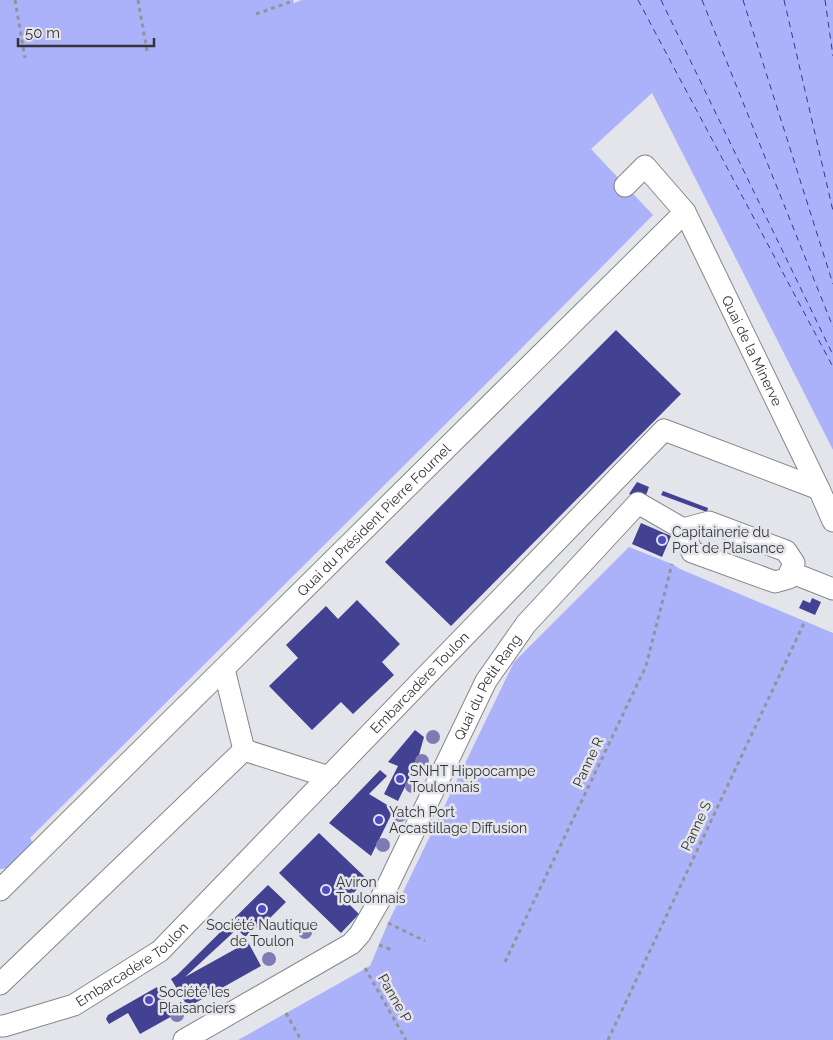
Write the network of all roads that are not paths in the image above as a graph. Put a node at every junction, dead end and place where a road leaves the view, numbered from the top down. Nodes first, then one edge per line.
1 (625, 186) dead end
2 (685, 212) junction
3 (819, 489) junction
4 (833, 522) edge
5 (683, 529) junction
6 (790, 572) junction
7 (833, 589) edge
8 (224, 669) junction
9 (244, 750) junction
10 (329, 777) junction
11 (0, 890) edge
12 (0, 984) edge
13 (0, 1026) edge
14 (184, 1040) edge

1 - 2 lane
2 - 3 lane, Quai de la Minerve
2 - 8 lane, Quai du Président Pierre Fournel
3 - 4 lane
3 - 10 lane, Embarcadère Toulon
5 - 6 lane
5 - 6 lane
5 - 14 lane, Quai du Petit Rang
6 - 7 lane
8 - 9 lane
8 - 11 lane, Quai du Président Pierre Fournel
9 - 10 lane
9 - 12 lane
10 - 13 lane, Embarcadère Toulon

